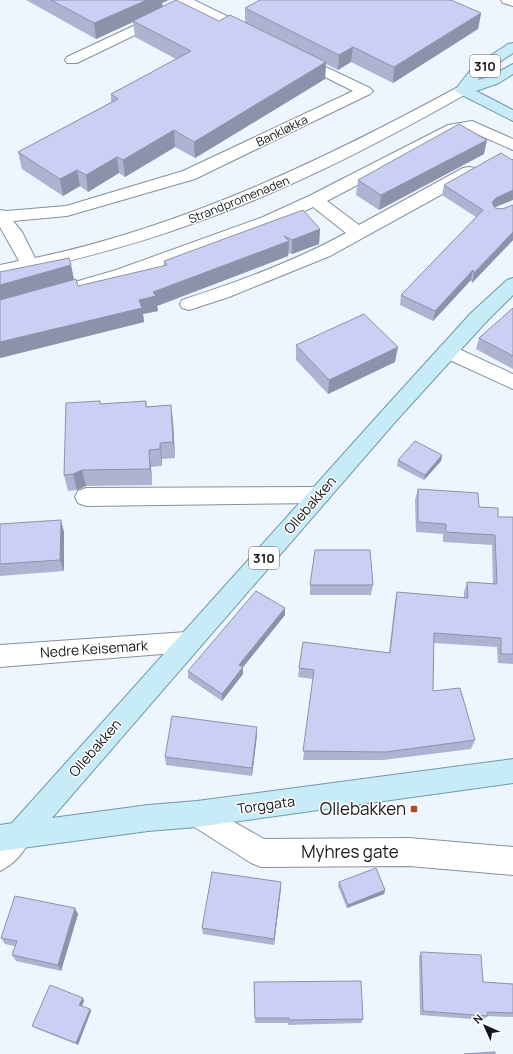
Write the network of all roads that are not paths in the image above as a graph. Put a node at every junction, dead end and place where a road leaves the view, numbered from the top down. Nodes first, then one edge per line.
1 (508, 0) edge
2 (186, 2) edge
3 (513, 2) edge
4 (267, 42) edge
5 (513, 47) edge
6 (288, 52) edge
7 (72, 60) dead end
8 (513, 68) edge
9 (463, 90) junction
10 (513, 116) edge
11 (513, 146) edge
12 (315, 200) junction
13 (1, 216) edge
14 (359, 234) junction
15 (30, 266) junction
16 (0, 271) edge
17 (513, 284) edge
18 (61, 291) edge
19 (189, 304) dead end
20 (448, 351) junction
21 (513, 382) edge
22 (319, 496) junction
23 (86, 497) dead end
24 (188, 642) junction
25 (0, 656) edge
26 (513, 771) edge
27 (197, 814) junction
28 (9, 837) edge
29 (0, 857) edge
30 (513, 861) edge

1 - 3 street
2 - 4 street
2 - 7 street
5 - 9 main road, Strandpromenaden / 310
6 - 13 street, Bankløkka
8 - 9 main road, Strandpromenaden / 310
9 - 10 main road, 310
9 - 15 street, Strandpromenaden
11 - 12 street
11 - 14 street
12 - 14 street
12 - 18 street
13 - 15 street
14 - 19 street
15 - 16 street, Strandpromenaden
17 - 20 main road, Ollebakken / 310
20 - 21 street
20 - 22 main road, Ollebakken / 310
22 - 23 street
22 - 24 main road, Ollebakken / 310
24 - 25 street, Nedre Keisemark
24 - 28 main road, Ollebakken / 310
26 - 27 main road, Torggata
27 - 28 main road, Torggata
27 - 30 street, Myhres gate
28 - 29 street, Ollebakken

